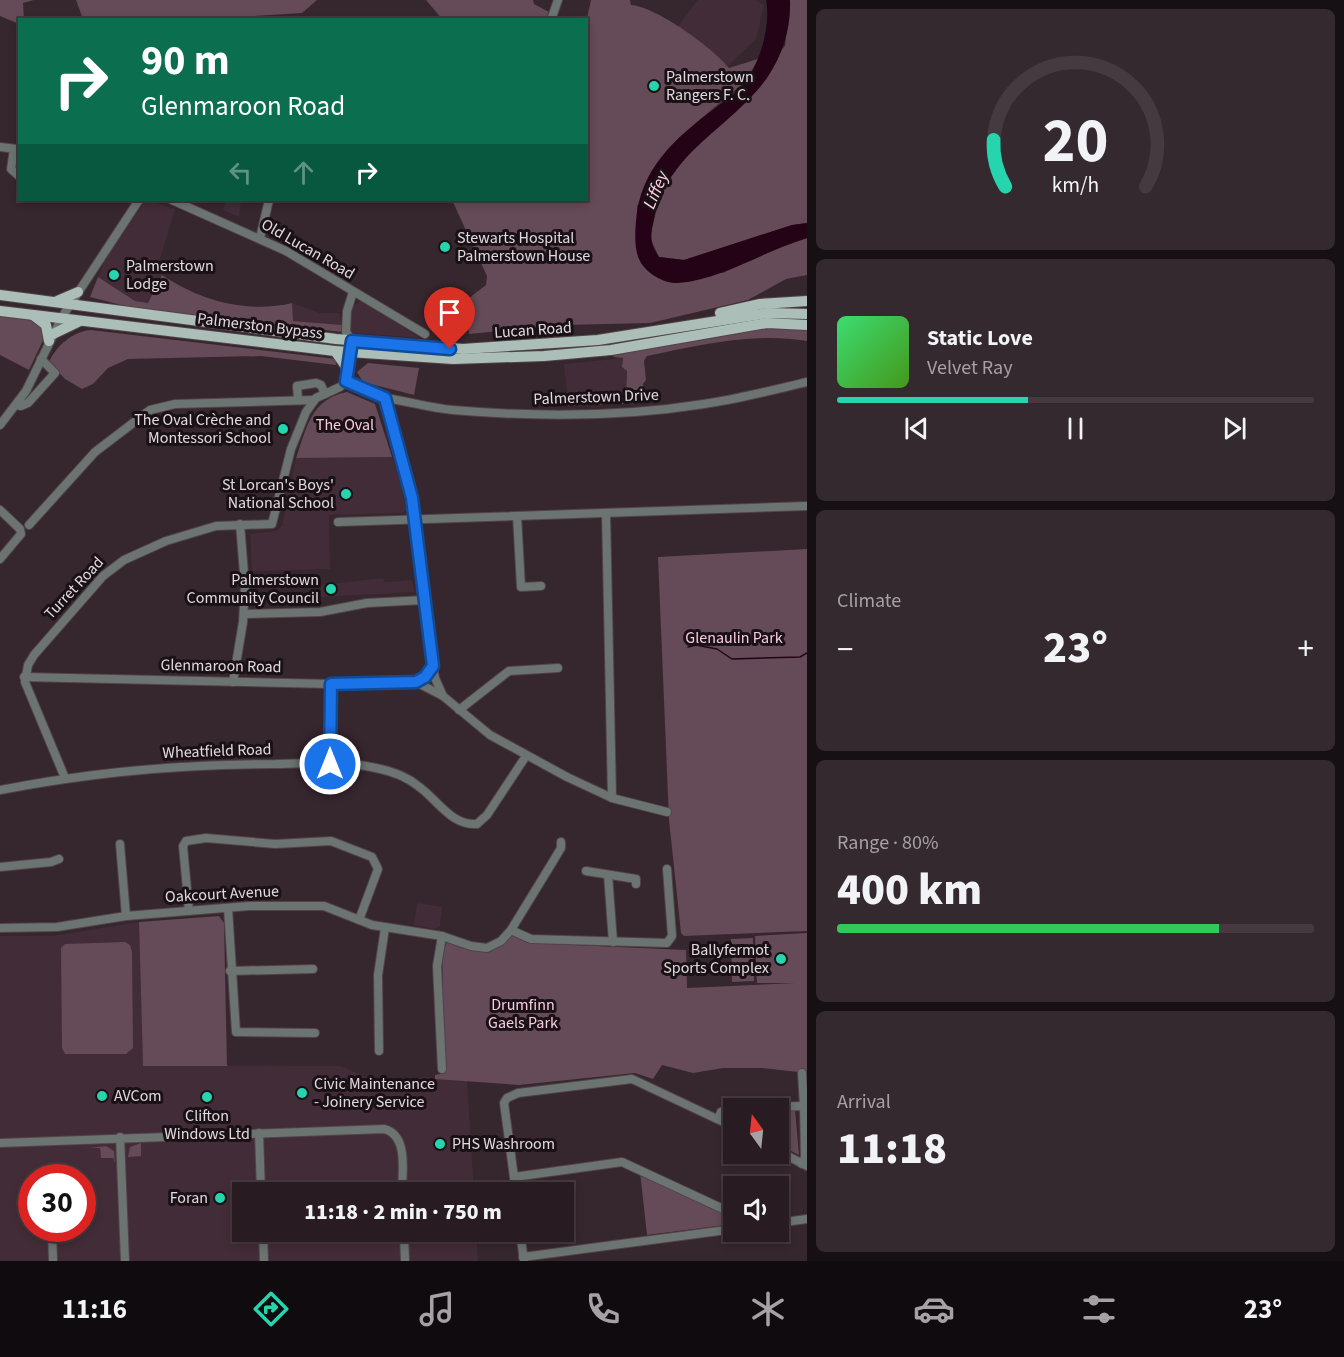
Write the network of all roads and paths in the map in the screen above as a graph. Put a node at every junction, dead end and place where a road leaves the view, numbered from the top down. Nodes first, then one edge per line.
1 (558, 0) edge
2 (552, 18) edge
3 (0, 147) edge
4 (17, 149) edge
5 (18, 175) edge
6 (138, 201) edge
7 (174, 201) edge
8 (269, 201) edge
9 (260, 238) junction
10 (80, 290) junction
11 (352, 292) junction
12 (0, 296) edge
13 (807, 301) edge
14 (51, 302) junction
15 (91, 308) junction
16 (0, 311) edge
17 (66, 311) junction
18 (29, 314) junction
19 (807, 314) edge
20 (83, 320) junction
21 (679, 325) junction
22 (807, 325) edge
23 (160, 329) junction
24 (266, 331) junction
25 (425, 334) dead end
26 (51, 337) junction
27 (352, 341) junction
28 (396, 344) junction
29 (335, 351) junction
30 (351, 352) junction
31 (402, 357) junction
32 (41, 359) junction
33 (347, 376) junction
34 (807, 382) edge
35 (325, 394) junction
36 (385, 398) junction
37 (298, 399) junction
38 (314, 400) junction
39 (17, 405) junction
40 (0, 425) edge
41 (807, 506) edge
42 (0, 510) edge
43 (606, 513) junction
44 (517, 516) junction
45 (417, 520) junction
46 (338, 522) dead end
47 (240, 524) junction
48 (29, 525) dead end
49 (0, 559) edge
50 (541, 586) dead end
51 (424, 600) junction
52 (244, 614) junction
53 (433, 666) junction
54 (558, 668) dead end
55 (24, 677) junction
56 (233, 682) junction
57 (416, 682) junction
58 (331, 684) junction
59 (443, 696) junction
60 (459, 710) junction
61 (526, 756) junction
62 (330, 764) junction
63 (65, 778) junction
64 (0, 790) edge
65 (612, 798) junction
66 (667, 812) dead end
67 (561, 842) dead end
68 (120, 844) dead end
69 (59, 859) dead end
70 (0, 867) edge
71 (667, 869) dead end
72 (586, 871) dead end
73 (608, 875) junction
74 (636, 884) dead end
75 (228, 908) junction
76 (189, 911) junction
77 (126, 916) junction
78 (359, 920) junction
79 (0, 928) edge
80 (385, 928) junction
81 (511, 930) junction
82 (442, 936) junction
83 (613, 942) junction
84 (313, 969) dead end
85 (230, 971) junction
86 (315, 1033) dead end
87 (379, 1051) dead end
88 (442, 1069) dead end
89 (802, 1073) dead end
90 (804, 1106) junction
91 (718, 1119) junction
92 (723, 1122) edge
93 (259, 1133) junction
94 (120, 1137) junction
95 (0, 1143) edge
96 (789, 1157) edge
97 (805, 1165) edge
98 (514, 1176) junction
99 (261, 1182) edge
100 (402, 1182) edge
101 (515, 1182) edge
102 (723, 1209) edge
103 (807, 1219) edge
104 (789, 1221) edge
105 (723, 1231) edge
106 (52, 1242) edge
107 (263, 1242) edge
108 (404, 1242) edge
109 (521, 1242) edge
110 (524, 1259) edge
111 (52, 1261) edge
112 (125, 1261) edge
113 (264, 1261) edge
114 (405, 1261) edge

1 - 2 street
3 - 4 street
4 - 5 street
6 - 10 street
7 - 9 street, Old Lucan Road
8 - 9 street
9 - 11 street, Old Lucan Road
10 - 14 main road
10 - 15 main road
10 - 17 street
11 - 25 street, Old Lucan Road
11 - 27 street
12 - 14 main road, Palmerston Bypass
12 - 17 main road
13 - 21 main road
14 - 17 main road, Palmerston Bypass
15 - 17 main road, Palmerston Bypass
15 - 24 main road, Palmerston Bypass
16 - 18 main road, Palmerston Bypass
17 - 18 main road, Palmerston Bypass
17 - 20 main road, Palmerston Bypass
17 - 23 main road
17 - 26 street
18 - 26 main road
19 - 21 main road
20 - 23 main road, Palmerston Bypass
20 - 26 main road
21 - 28 main road, Lucan Road
22 - 31 main road, Palmerston Bypass
23 - 29 main road, Palmerston Bypass
24 - 27 main road, Palmerston Bypass
24 - 30 main road
26 - 32 street
27 - 28 main road, Lucan Road
27 - 30 street
28 - 31 main road
29 - 30 main road, Palmerston Bypass
29 - 33 main road
30 - 31 main road, Palmerston Bypass
30 - 33 street
32 - 39 street
32 - 39 street
33 - 35 street
33 - 36 street
34 - 36 street, Palmerstown Drive
35 - 37 street
35 - 38 street
36 - 45 street
37 - 38 street
37 - 48 street
38 - 47 street, Turret Road
39 - 40 street
41 - 43 street
42 - 49 street
43 - 44 street
43 - 65 street
44 - 45 street
44 - 50 street
45 - 46 street
45 - 51 street
47 - 52 street
47 - 55 street, Turret Road
51 - 52 street
51 - 53 street
52 - 56 street
53 - 57 street
53 - 59 street
54 - 60 street
55 - 56 street, Glenmaroon Road
55 - 63 street
56 - 58 street, Glenmaroon Road
57 - 58 street, Glenmaroon Road
57 - 59 street, Glenmaroon Road
58 - 62 street
59 - 60 street, Glenmaroon Road
60 - 61 street, Glenmaroon Road
61 - 62 street, Wheatfield Road
61 - 65 street, Glenmaroon Road
62 - 63 street, Wheatfield Road
63 - 64 street, Wheatfield Road
65 - 66 street, Glenmaroon Road
67 - 81 street
68 - 77 street
69 - 70 street
71 - 83 street
72 - 73 street
73 - 74 street
73 - 83 street
75 - 76 street, Oakcourt Avenue
75 - 78 street, Oakcourt Avenue
75 - 85 street
76 - 77 street, Oakcourt Avenue
76 - 78 street
77 - 79 street, Oakcourt Avenue
78 - 80 street, Oakcourt Avenue
80 - 82 street, Oakcourt Avenue
80 - 87 street
81 - 82 street, Oakcourt Avenue
81 - 83 street
82 - 88 street
84 - 85 street
85 - 86 street
89 - 90 street
90 - 91 street
90 - 97 street
91 - 92 street
91 - 98 street
93 - 94 street
93 - 99 street
93 - 100 street
94 - 95 street
94 - 112 street
96 - 97 street
98 - 101 street
98 - 102 street
103 - 104 street
105 - 110 street
106 - 111 street
107 - 113 street
108 - 114 street
109 - 110 street

